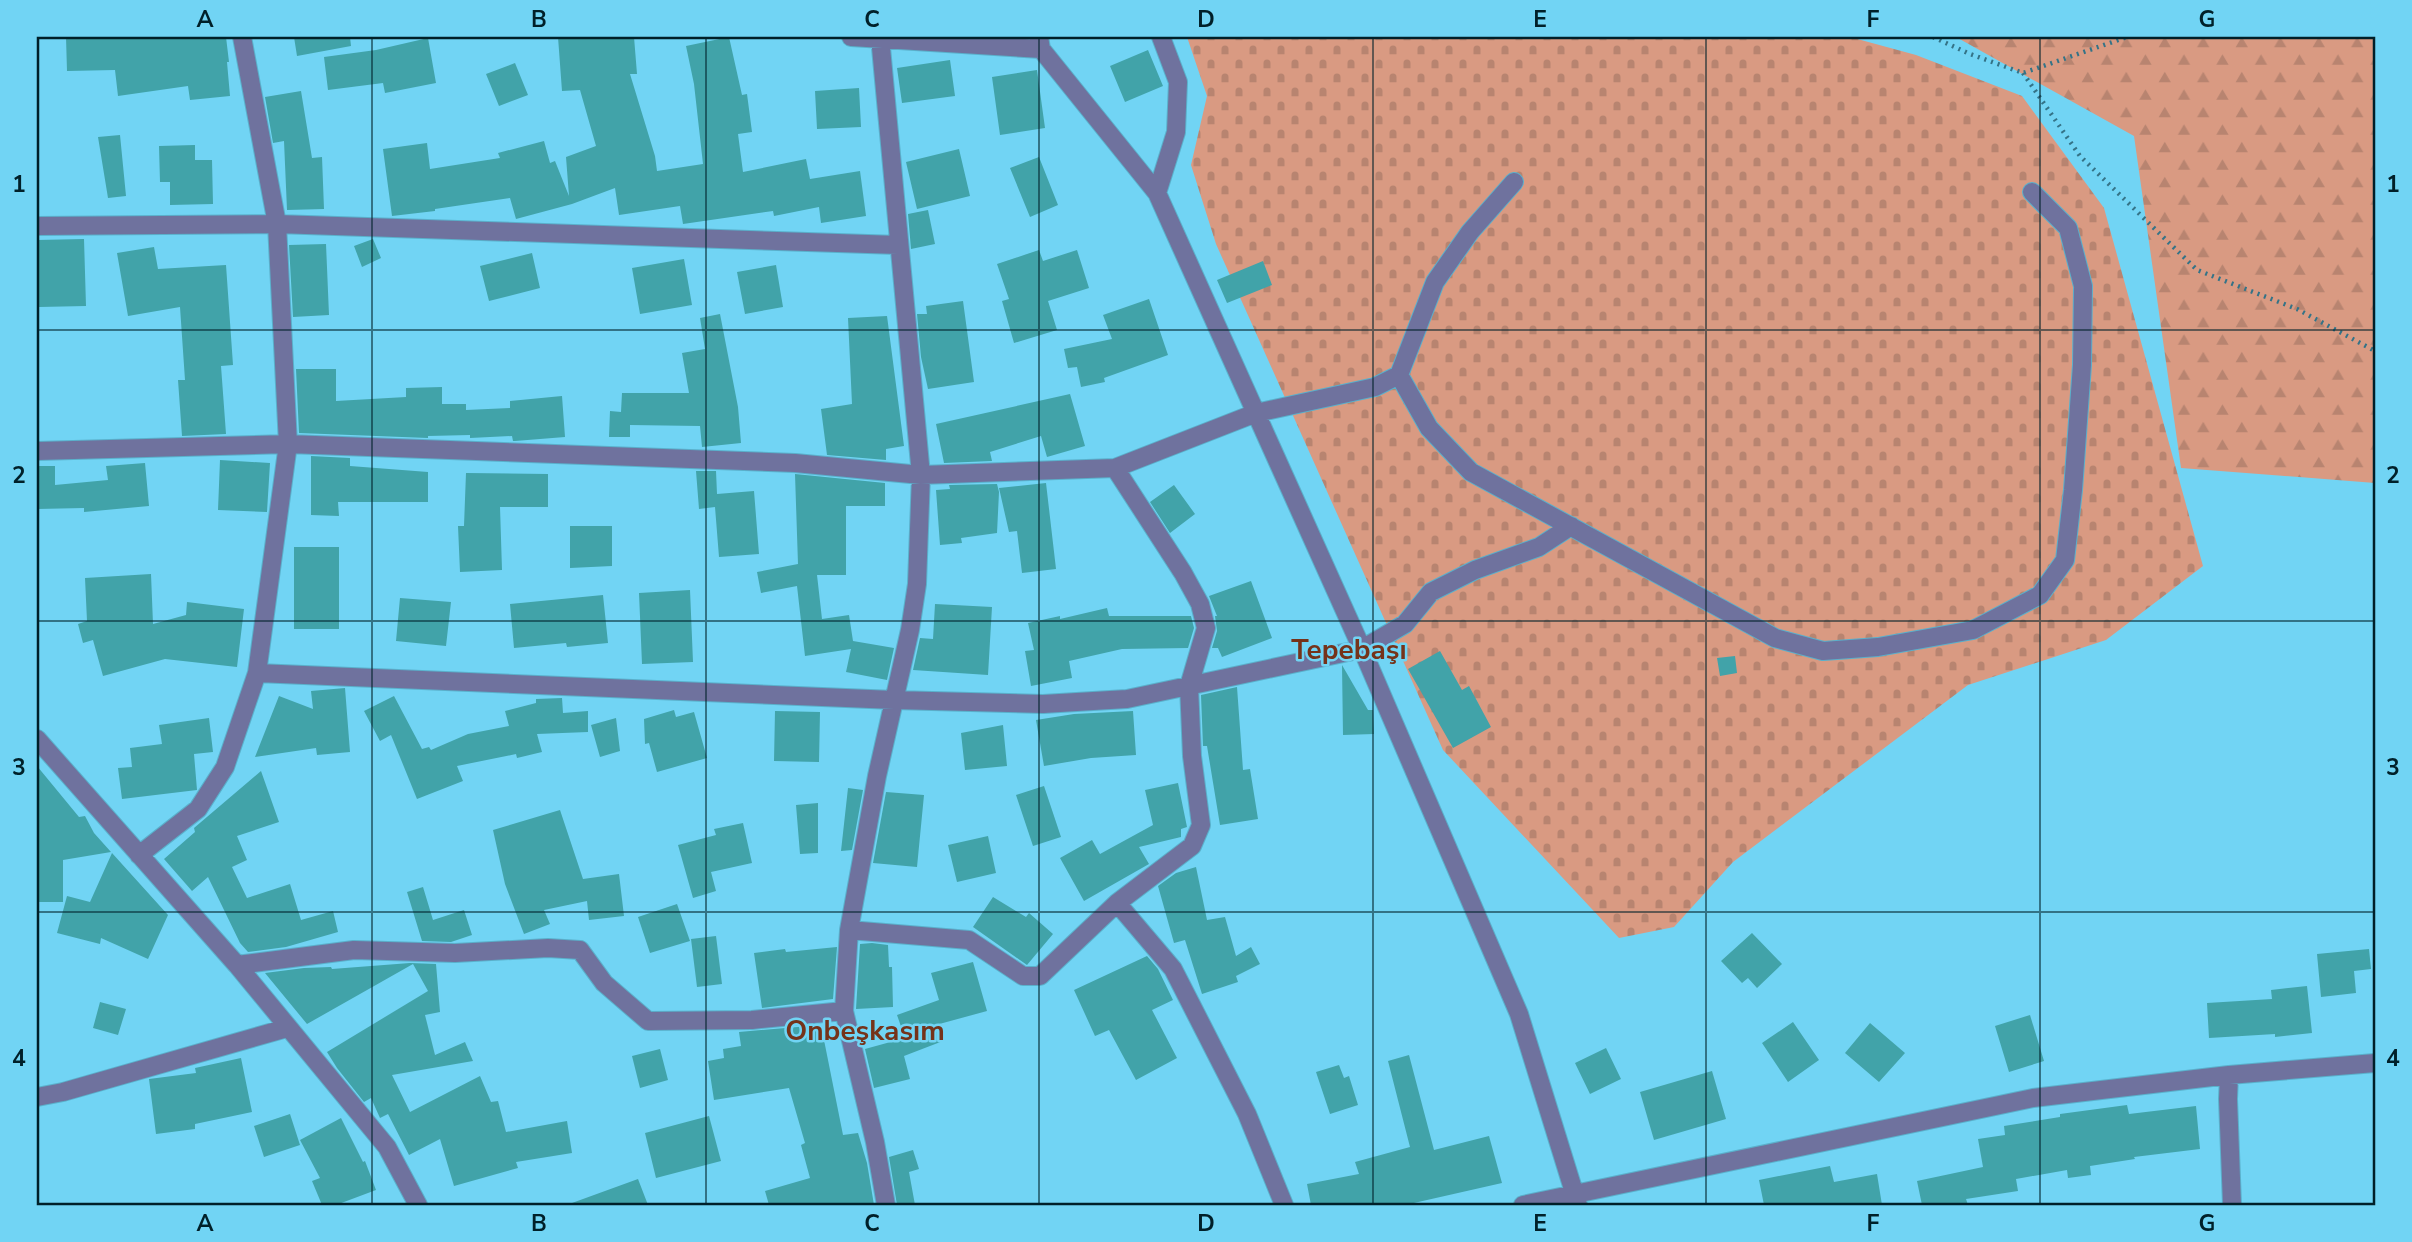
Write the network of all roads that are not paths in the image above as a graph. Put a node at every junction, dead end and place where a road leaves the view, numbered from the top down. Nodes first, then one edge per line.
1 (242, 37) edge
2 (851, 37) edge
3 (1161, 37) edge
4 (880, 38) edge
5 (1040, 43) edge
6 (1514, 182) dead end
7 (2032, 192) dead end
8 (1157, 193) junction
9 (277, 224) junction
10 (37, 226) edge
11 (898, 244) junction
12 (1399, 375) junction
13 (1256, 413) junction
14 (288, 444) junction
15 (37, 451) edge
16 (1115, 468) junction
17 (921, 475) junction
18 (1571, 526) junction
19 (1362, 649) junction
20 (257, 673) junction
21 (1189, 686) junction
22 (894, 700) junction
23 (37, 739) edge
24 (139, 855) junction
25 (1117, 903) junction
26 (849, 930) junction
27 (237, 965) junction
28 (844, 1011) junction
29 (287, 1028) junction
30 (2375, 1063) edge
31 (2229, 1075) junction
32 (37, 1097) edge
33 (1577, 1199) edge
34 (418, 1205) edge
35 (886, 1205) edge
36 (1284, 1205) edge
37 (1523, 1205) edge
38 (2232, 1205) edge

1 - 9 street
2 - 4 street
3 - 8 street
4 - 5 street
4 - 11 street
5 - 8 street
6 - 12 street
7 - 18 street
8 - 13 street
9 - 10 street
9 - 11 street
9 - 14 street
11 - 17 street
12 - 13 street
12 - 18 street
13 - 16 street
13 - 19 street
14 - 15 street
14 - 17 street
14 - 20 street
16 - 17 street
16 - 21 street
17 - 22 street
18 - 19 street
19 - 21 street
19 - 33 street
20 - 22 street
20 - 24 street
21 - 22 street
21 - 25 street
22 - 26 street
23 - 24 street
24 - 27 street
25 - 26 street
25 - 36 street
26 - 28 street
27 - 28 street
27 - 29 street
28 - 35 street
29 - 32 street
29 - 34 street
30 - 31 street
31 - 33 street
31 - 38 street
33 - 37 street

